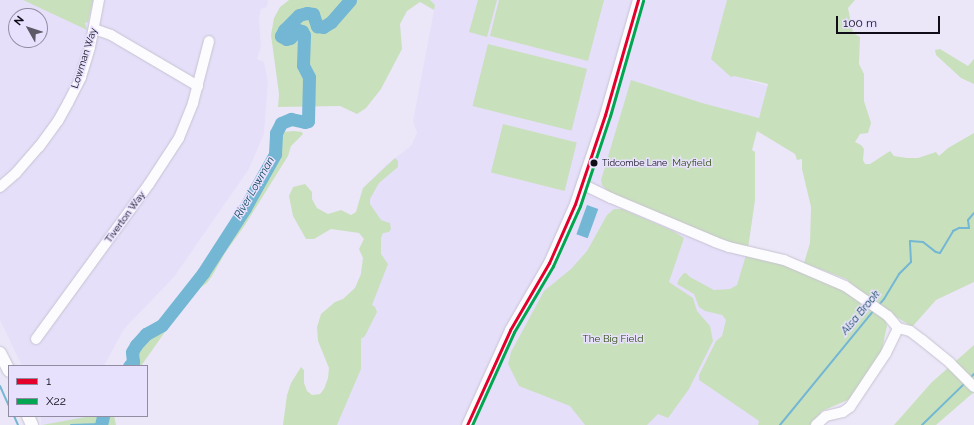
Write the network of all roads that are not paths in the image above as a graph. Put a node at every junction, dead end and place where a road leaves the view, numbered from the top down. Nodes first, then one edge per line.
1 (99, 0) edge
2 (638, 0) edge
3 (94, 29) junction
4 (209, 41) dead end
5 (198, 86) junction
6 (582, 184) junction
7 (0, 187) edge
8 (898, 328) junction
9 (36, 339) dead end
10 (0, 353) edge
11 (8, 369) edge
12 (973, 387) edge
13 (467, 425) edge
14 (816, 425) edge

1 - 3 street, Lowman Way
2 - 6 street
3 - 5 street
3 - 7 street, Lowman Way
4 - 5 street, Tiverton Way
5 - 9 street, Tiverton Way
6 - 8 street
6 - 13 street
8 - 12 street
8 - 14 street
10 - 11 main road

